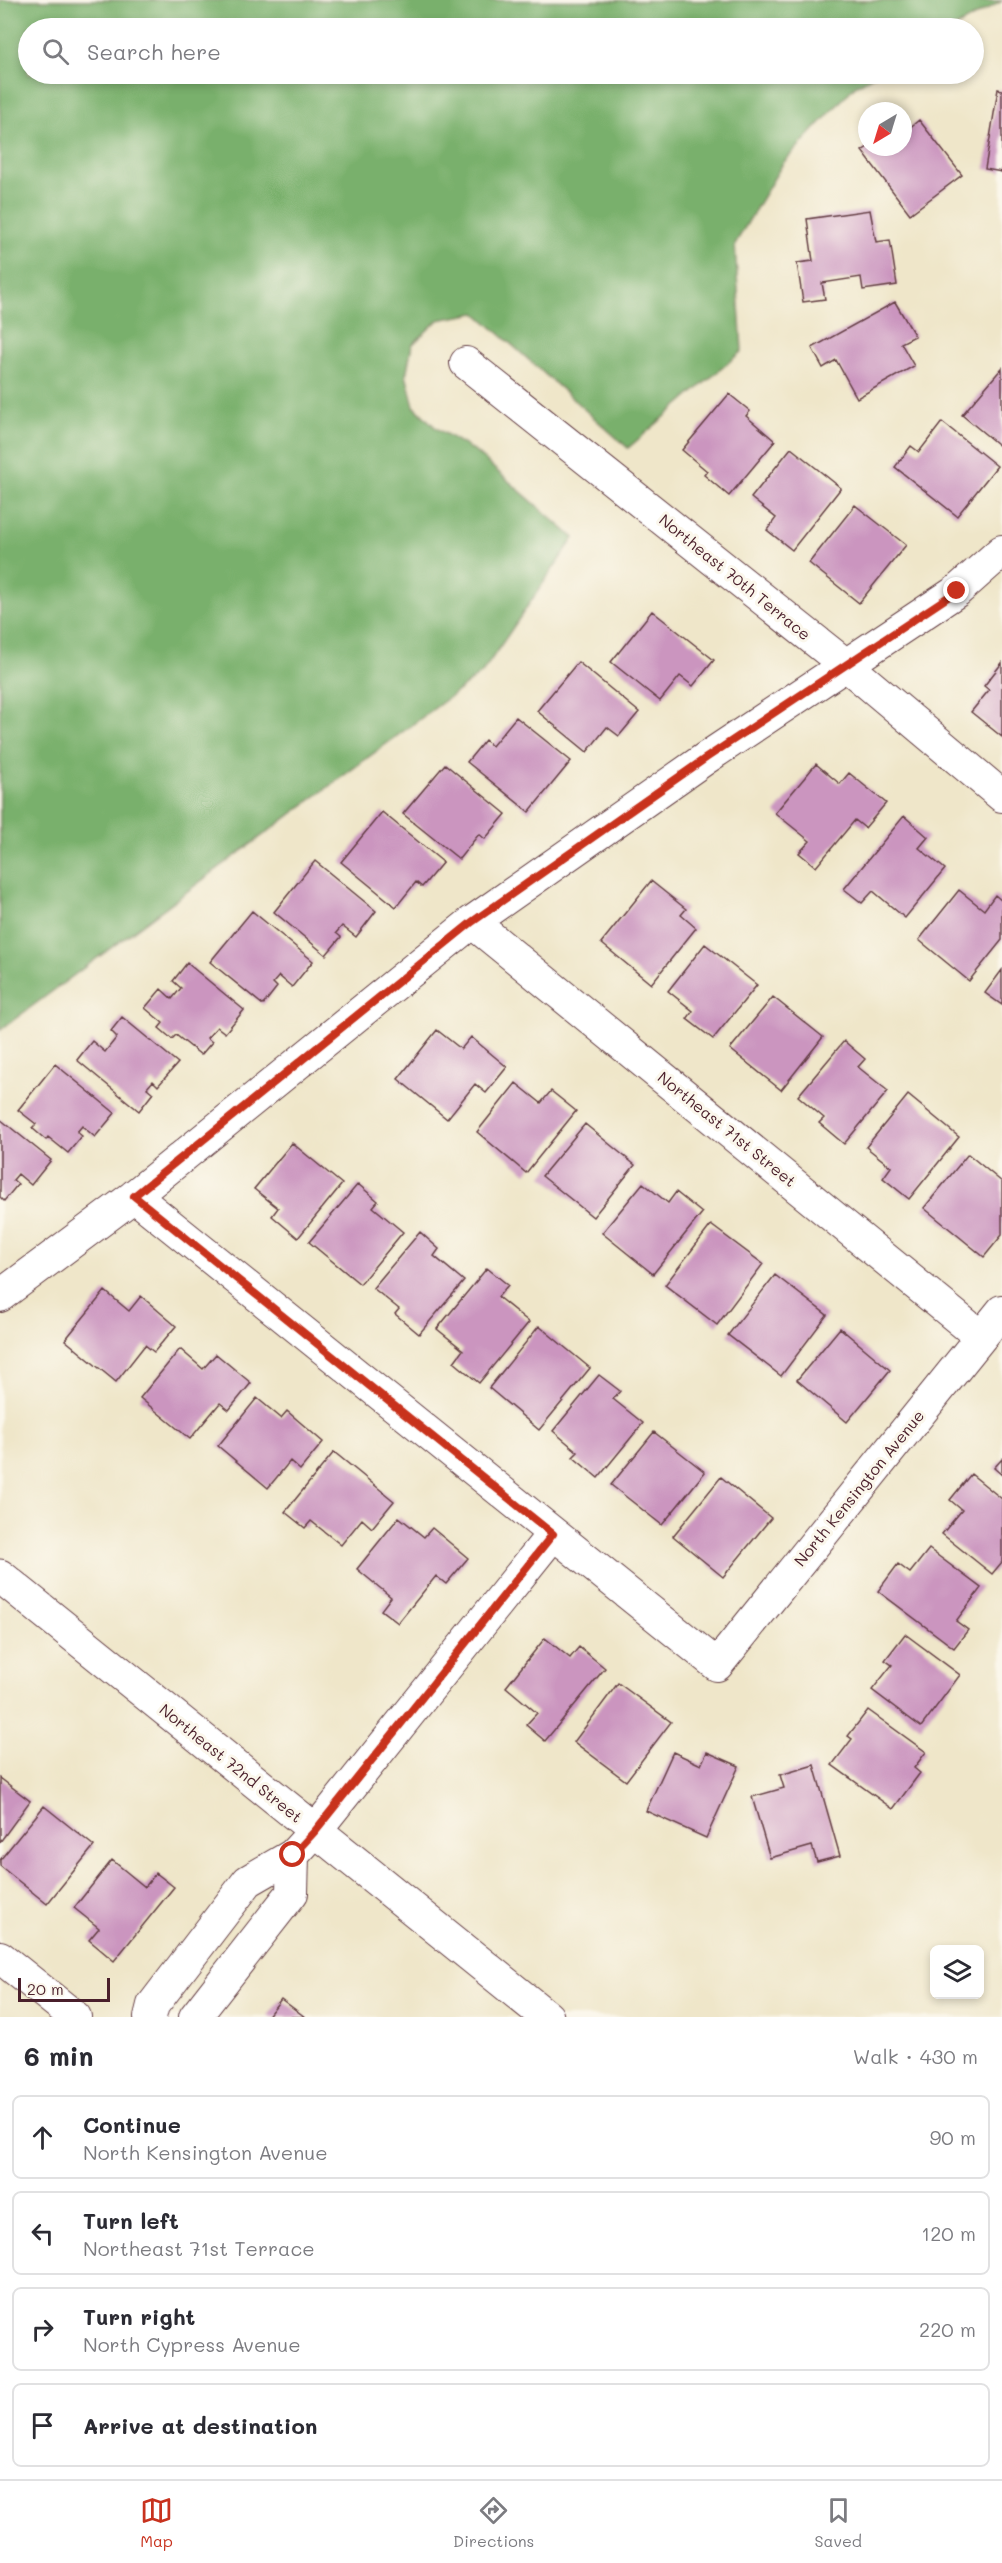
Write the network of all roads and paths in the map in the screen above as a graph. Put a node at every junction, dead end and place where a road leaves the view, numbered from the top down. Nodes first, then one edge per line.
1 (465, 363) dead end
2 (1002, 551) edge
3 (846, 665) junction
4 (1002, 796) edge
5 (472, 922) junction
6 (134, 1196) junction
7 (0, 1296) edge
8 (1002, 1311) edge
9 (981, 1337) junction
10 (553, 1534) junction
11 (0, 1576) edge
12 (315, 1831) junction
13 (293, 1855) junction
14 (0, 1957) edge
15 (75, 2017) edge
16 (150, 2017) edge
17 (195, 2017) edge
18 (547, 2017) edge

1 - 3 street, Northeast 70th Terrace
2 - 3 street
3 - 4 street, Northeast 70th Terrace
3 - 5 street
5 - 6 street
5 - 9 street, Northeast 71st Street
6 - 7 street
6 - 10 street
8 - 9 street, North Kensington Avenue
9 - 10 street, North Kensington Avenue
10 - 12 street
11 - 12 main road, Northeast 72nd Street
12 - 13 street
12 - 18 main road, Northeast 72nd Street
13 - 16 street
13 - 17 street
14 - 15 street

